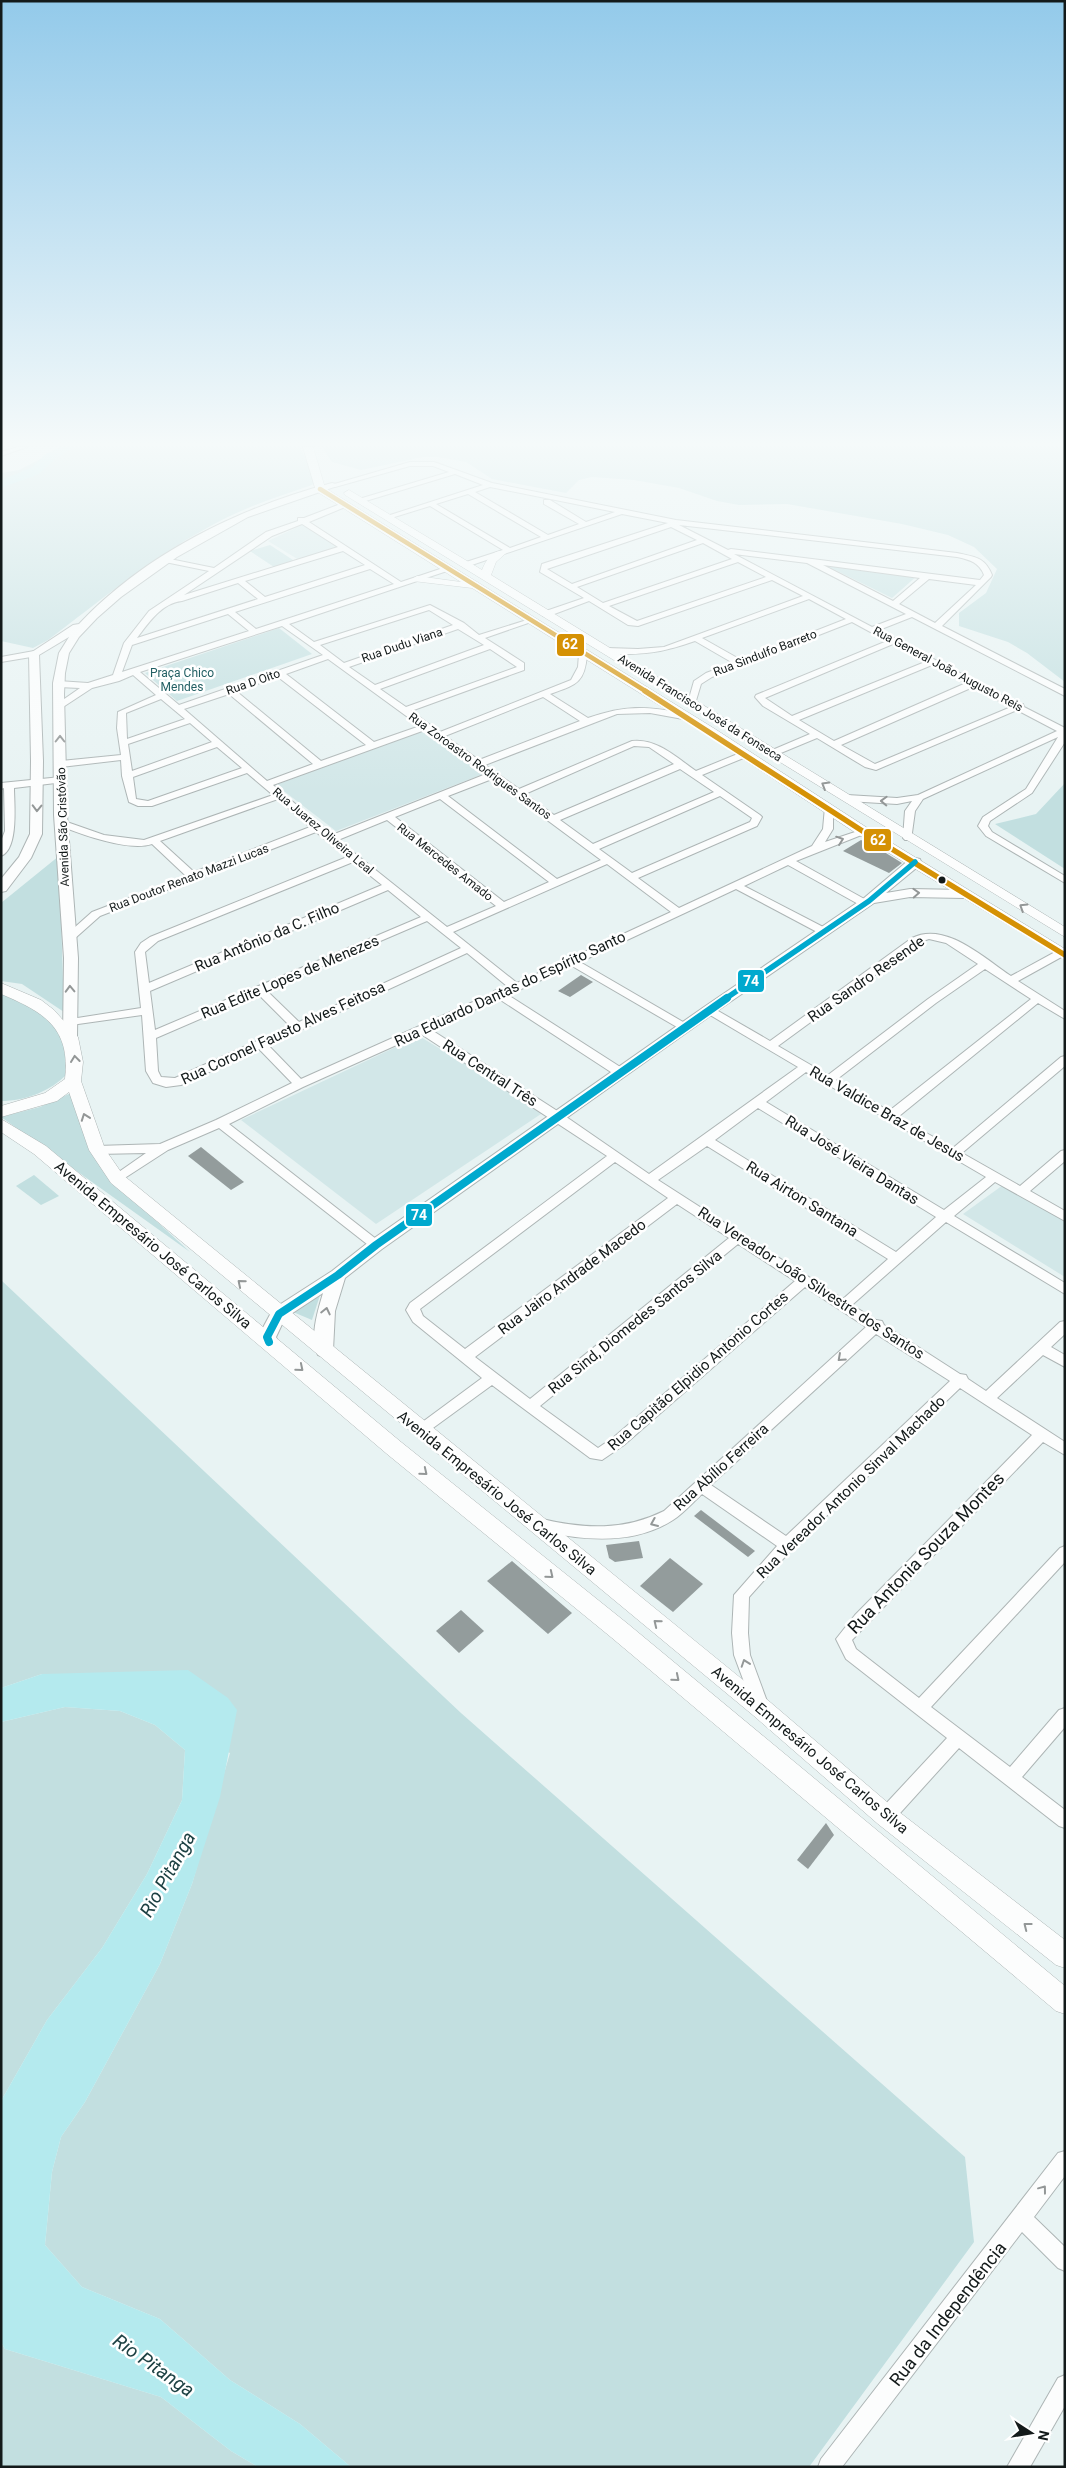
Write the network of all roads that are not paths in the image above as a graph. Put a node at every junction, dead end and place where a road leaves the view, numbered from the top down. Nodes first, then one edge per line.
1 (165, 562) edge
2 (178, 562) edge
3 (226, 562) edge
4 (297, 562) edge
5 (364, 562) edge
6 (438, 562) edge
7 (461, 562) edge
8 (474, 562) edge
9 (491, 562) edge
10 (557, 562) edge
11 (642, 562) edge
12 (730, 562) edge
13 (745, 562) edge
14 (811, 562) edge
15 (882, 562) edge
16 (979, 562) edge
17 (466, 565) junction
18 (370, 566) junction
19 (449, 569) junction
20 (214, 570) junction
21 (485, 576) junction
22 (927, 576) junction
23 (772, 577) junction
24 (417, 579) junction
25 (238, 580) junction
26 (982, 583) junction
27 (400, 585) junction
28 (570, 587) junction
29 (479, 588) junction
30 (509, 591) junction
31 (808, 597) junction
32 (520, 598) junction
33 (588, 599) junction
34 (264, 600) junction
35 (497, 600) junction
36 (168, 602) junction
37 (894, 604) junction
38 (602, 606) junction
39 (229, 611) junction
40 (546, 614) junction
41 (913, 614) junction
42 (853, 619) junction
43 (530, 621) junction
44 (282, 622) junction
45 (83, 624) junction
46 (461, 625) junction
47 (937, 626) junction
48 (874, 630) junction
49 (254, 631) junction
50 (480, 637) junction
51 (696, 638) junction
52 (894, 641) junction
53 (68, 643) junction
54 (128, 643) junction
55 (47, 645) junction
56 (312, 645) junction
57 (492, 645) junction
58 (607, 651) junction
59 (34, 654) junction
60 (583, 654) junction
61 (329, 656) junction
62 (1, 660) edge
63 (934, 661) junction
64 (740, 663) junction
65 (343, 666) junction
66 (135, 672) junction
67 (279, 673) junction
68 (116, 679) junction
69 (974, 683) junction
70 (58, 684) junction
71 (90, 686) junction
72 (373, 689) junction
73 (230, 690) junction
74 (1065, 693) edge
75 (545, 695) junction
76 (161, 696) junction
77 (692, 702) junction
78 (60, 706) junction
79 (1020, 706) junction
80 (177, 709) junction
81 (404, 711) junction
82 (683, 716) junction
83 (793, 719) junction
84 (191, 720) junction
85 (587, 721) junction
86 (425, 727) junction
87 (732, 728) junction
88 (711, 732) junction
89 (1064, 732) edge
90 (819, 734) junction
91 (438, 736) junction
92 (743, 736) junction
93 (123, 742) junction
94 (218, 743) junction
95 (724, 743) junction
96 (835, 744) junction
97 (373, 746) junction
98 (773, 753) junction
99 (743, 755) junction
100 (125, 757) junction
101 (61, 764) junction
102 (320, 764) junction
103 (478, 764) junction
104 (681, 765) junction
105 (248, 769) junction
106 (493, 775) junction
107 (695, 775) junction
108 (127, 776) junction
109 (61, 780) junction
110 (37, 782) junction
111 (267, 784) junction
112 (5, 785) edge
113 (518, 793) junction
114 (720, 793) junction
115 (279, 796) junction
116 (442, 796) junction
117 (920, 797) junction
118 (847, 798) junction
119 (828, 808) junction
120 (388, 817) junction
121 (553, 819) junction
122 (61, 823) junction
123 (317, 828) junction
124 (864, 832) junction
125 (908, 838) junction
126 (331, 839) junction
127 (155, 841) junction
128 (592, 848) junction
129 (816, 848) junction
130 (1, 853) edge
131 (353, 858) junction
132 (608, 860) junction
133 (789, 861) junction
134 (915, 862) junction
135 (192, 876) junction
136 (632, 877) junction
137 (1065, 880) edge
138 (556, 883) junction
139 (389, 886) junction
140 (737, 886) junction
141 (1, 888) edge
142 (964, 894) junction
143 (867, 902) junction
144 (502, 906) junction
145 (677, 912) junction
146 (429, 917) junction
147 (823, 931) junction
148 (447, 932) junction
149 (1065, 933) edge
150 (69, 938) junction
151 (468, 948) junction
152 (1063, 954) edge
153 (572, 962) junction
154 (983, 965) junction
155 (1009, 981) junction
156 (514, 986) junction
157 (1, 988) edge
158 (145, 988) junction
159 (260, 990) junction
160 (498, 993) junction
161 (1036, 999) junction
162 (709, 1010) junction
163 (147, 1011) junction
164 (1065, 1016) edge
165 (296, 1026) junction
166 (686, 1028) junction
167 (422, 1029) junction
168 (71, 1030) junction
169 (150, 1036) junction
170 (260, 1043) junction
171 (771, 1046) junction
172 (1065, 1060) edge
173 (806, 1067) junction
174 (621, 1073) junction
175 (829, 1080) junction
176 (73, 1082) junction
177 (299, 1084) junction
178 (759, 1102) junction
179 (1, 1112) edge
180 (558, 1117) junction
181 (890, 1118) junction
182 (220, 1123) junction
183 (1, 1124) edge
184 (707, 1140) junction
185 (164, 1147) junction
186 (97, 1150) junction
187 (954, 1153) junction
188 (1065, 1154) edge
189 (614, 1157) junction
190 (995, 1176) junction
191 (117, 1179) junction
192 (649, 1180) junction
193 (1022, 1192) junction
194 (677, 1198) junction
195 (1065, 1216) edge
196 (944, 1217) junction
197 (738, 1238) junction
198 (376, 1245) junction
199 (896, 1258) junction
200 (338, 1274) junction
201 (805, 1280) junction
202 (1065, 1289) edge
203 (844, 1305) junction
204 (279, 1314) junction
205 (877, 1325) junction
206 (1065, 1326) edge
207 (269, 1342) junction
208 (1041, 1347) junction
209 (324, 1350) junction
210 (466, 1356) junction
211 (1065, 1362) edge
212 (492, 1378) junction
213 (961, 1379) junction
214 (988, 1398) junction
215 (531, 1406) junction
216 (422, 1430) junction
217 (1042, 1434) junction
218 (1065, 1449) edge
219 (700, 1485) junction
220 (534, 1522) junction
221 (788, 1545) junction
222 (1065, 1552) edge
223 (921, 1707) junction
224 (762, 1709) junction
225 (1065, 1715) edge
226 (958, 1738) junction
227 (1012, 1777) junction
228 (886, 1816) junction
229 (1065, 1820) edge
230 (1065, 1956) edge
231 (1065, 2002) edge
232 (1065, 2160) edge
233 (1022, 2218) junction
234 (1065, 2261) edge
235 (1062, 2397) edge
236 (829, 2467) edge
237 (1018, 2467) edge

1 - 45 street
2 - 20 street
3 - 20 street
4 - 25 street
5 - 18 street
6 - 19 main road, Avenida Francisco José da Fonseca
7 - 17 main road, Avenida Francisco José da Fonseca
8 - 17 street
9 - 21 main road
10 - 28 street
11 - 28 street
12 - 38 street
13 - 23 street, Rua General João Augusto Reis
14 - 37 street
15 - 22 street
16 - 26 street
17 - 21 main road, Avenida Francisco José da Fonseca
18 - 27 street
18 - 34 street
19 - 24 street
19 - 29 main road, Avenida Francisco José da Fonseca
20 - 36 street
21 - 30 main road, Avenida Francisco José da Fonseca
22 - 26 street
22 - 37 street
23 - 31 street, Rua General João Augusto Reis
23 - 38 street
24 - 27 street
24 - 29 main road
25 - 34 street
25 - 36 street
26 - 47 street
27 - 44 street
28 - 33 street
29 - 35 main road, Avenida Francisco José da Fonseca
30 - 32 main road, Avenida Francisco José da Fonseca
30 - 35 main road
31 - 42 street, Rua General João Augusto Reis
31 - 51 street
32 - 35 main road
32 - 40 main road, Avenida Francisco José da Fonseca
33 - 38 street
33 - 40 street
34 - 39 street
35 - 43 main road, Avenida Francisco José da Fonseca
36 - 54 street
37 - 41 street
39 - 49 street
39 - 54 street
40 - 58 main road, Avenida Francisco José da Fonseca
41 - 47 street
41 - 48 street
42 - 48 street, Rua General João Augusto Reis
42 - 64 street, Rua Sindulfo Barreto
43 - 50 street
43 - 60 main road, Avenida Francisco José da Fonseca
44 - 49 street
44 - 56 street, Rua Zoroastro Rodrigues Santos
45 - 53 street, Avenida São Cristóvão
45 - 55 street
46 - 50 street
46 - 56 street
46 - 65 street, Rua Dudu Viana
47 - 74 street
48 - 52 street, Rua General João Augusto Reis
49 - 66 street
50 - 57 street
51 - 58 street
51 - 64 street
52 - 63 street, Rua General João Augusto Reis
52 - 83 street
53 - 55 street
53 - 70 street, Avenida São Cristóvão
54 - 68 street
55 - 59 street
56 - 61 street, Rua Zoroastro Rodrigues Santos
57 - 72 street
57 - 81 street
58 - 77 main road, Avenida Francisco José da Fonseca
59 - 62 street
59 - 110 street, Avenida São Cristóvão
60 - 75 street
60 - 82 main road, Avenida Francisco José da Fonseca
61 - 65 street, Rua Zoroastro Rodrigues Santos
61 - 67 street, Rua D Oito
63 - 69 street, Rua General João Augusto Reis
63 - 83 street
64 - 77 street, Rua Sindulfo Barreto
65 - 72 street, Rua Zoroastro Rodrigues Santos
66 - 68 street
66 - 76 street, Rua Juarez Oliveira Leal
67 - 73 street, Rua D Oito
67 - 97 street
68 - 71 street
69 - 79 street, Rua General João Augusto Reis
69 - 96 street
70 - 71 street
70 - 78 street, Avenida São Cristóvão
71 - 78 street
72 - 81 street, Rua Zoroastro Rodrigues Santos
73 - 80 street, Rua D Oito
73 - 102 street
75 - 85 street
75 - 91 street
76 - 80 street, Rua Juarez Oliveira Leal
76 - 93 street
77 - 87 main road, Avenida Francisco José da Fonseca
101 -> 78 street, Avenida São Cristóvão
79 - 89 street, Rua General João Augusto Reis
79 - 96 street
80 - 84 street, Rua Juarez Oliveira Leal
81 - 86 street, Rua Zoroastro Rodrigues Santos
82 - 85 street
82 - 88 main road, Avenida Francisco José da Fonseca
83 - 90 street
84 - 93 street
84 - 94 street, Rua Juarez Oliveira Leal
85 - 103 street
86 - 91 street, Rua Zoroastro Rodrigues Santos
86 - 97 street
87 - 88 main road
87 - 92 main road, Avenida Francisco José da Fonseca
88 - 95 main road, Avenida Francisco José da Fonseca
89 - 117 street
89 - 137 street
90 - 96 street
90 - 98 street
91 - 103 street, Rua Zoroastro Rodrigues Santos
92 - 95 main road
92 - 98 main road, Avenida Francisco José da Fonseca
93 - 100 street
94 - 105 street, Rua Juarez Oliveira Leal
94 - 108 street
95 - 99 main road, Avenida Francisco José da Fonseca
97 - 102 street
118 -> 98 main road, Avenida Francisco José da Fonseca
99 - 107 street
99 - 119 main road, Avenida Francisco José da Fonseca
100 - 101 street
100 - 108 street
101 - 109 street, Avenida São Cristóvão
102 - 111 street
103 - 106 street, Rua Zoroastro Rodrigues Santos
104 - 107 street
104 - 113 street
104 - 121 street
105 - 108 street
105 - 111 street, Rua Juarez Oliveira Leal
106 - 113 street, Rua Zoroastro Rodrigues Santos
106 - 116 street
107 - 114 street
109 - 110 street
109 - 122 street, Avenida São Cristóvão
110 - 112 street
110 -> 141 street, Avenida São Cristóvão
111 - 115 street, Rua Juarez Oliveira Leal
112 - 130 street
113 - 121 street, Rua Zoroastro Rodrigues Santos
114 - 128 street
114 - 136 street
115 - 123 street, Rua Juarez Oliveira Leal
115 - 127 street
116 - 120 street
116 - 138 street
117 -> 118 street
117 - 125 street
118 - 125 main road, Avenida Francisco José da Fonseca
119 - 124 main road, Avenida Francisco José da Fonseca
119 - 129 street
120 - 126 street
120 - 144 street, Rua Mercedes Amado
121 - 128 street, Rua Zoroastro Rodrigues Santos
122 - 127 street
122 - 150 street, Avenida São Cristóvão
123 - 126 street, Rua Juarez Oliveira Leal
123 - 135 street, Rua Doutor Renato Mazzi Lucas
129 -> 124 street, Rua Eduardo Dantas do Espírito Santo
124 - 134 main road, Avenida Francisco José da Fonseca
149 -> 125 main road, Avenida Francisco José da Fonseca
126 - 131 street, Rua Juarez Oliveira Leal
127 - 135 street
128 - 132 street, Rua Zoroastro Rodrigues Santos
129 - 133 street, Rua Eduardo Dantas do Espírito Santo
131 - 139 street, Rua Juarez Oliveira Leal
131 - 158 street, Rua Coronel Fausto Alves Feitosa
132 - 136 street, Rua Zoroastro Rodrigues Santos
132 - 138 street
133 - 140 street, Rua Eduardo Dantas do Espírito Santo
133 - 143 street
134 - 142 main road, Avenida Francisco José da Fonseca
134 - 143 street
135 - 150 street, Rua Doutor Renato Mazzi Lucas
136 - 145 street, Rua Zoroastro Rodrigues Santos
138 - 144 street
139 - 146 street, Rua Juarez Oliveira Leal
139 - 158 street, Rua Antônio da C. Filho
140 - 145 street, Rua Eduardo Dantas do Espírito Santo
140 - 147 street
143 -> 142 street
142 - 152 main road, Avenida Francisco José da Fonseca
143 - 147 street
144 - 148 street
145 - 153 street, Rua Eduardo Dantas do Espírito Santo
146 - 148 street, Rua Juarez Oliveira Leal
146 - 159 street, Rua Edite Lopes de Menezes
147 - 162 street
148 - 151 street, Rua Juarez Oliveira Leal
168 -> 150 street, Avenida São Cristóvão
151 - 156 street, Rua Juarez Oliveira Leal
151 - 165 street, Rua Coronel Fausto Alves Feitosa
152 - 155 street
153 - 156 street, Rua Eduardo Dantas do Espírito Santo
153 - 166 street
154 - 155 street, Rua Sandro Resende
154 - 171 street, Rua Sandro Resende
154 - 175 street
155 - 161 street, Rua Sandro Resende
156 - 160 street, Rua Eduardo Dantas do Espírito Santo
157 - 168 main road, Avenida Empresário José Carlos Silva
158 - 163 street, Rua Coronel Fausto Alves Feitosa
159 - 165 street
159 - 169 street, Rua Edite Lopes de Menezes
160 - 167 street, Rua Eduardo Dantas do Espírito Santo
160 - 174 street
161 - 164 street, Rua Sandro Resende
161 - 181 street
162 - 166 street
162 - 171 street, Rua Valdice Braz de Jesus
163 - 168 street
163 - 169 street, Rua Coronel Fausto Alves Feitosa
165 - 170 street, Rua Coronel Fausto Alves Feitosa
166 - 174 street
167 - 177 street, Rua Eduardo Dantas do Espírito Santo
167 - 180 street, Rua Central Três
176 -> 168 main road, Avenida Empresário José Carlos Silva
169 - 170 street, Rua Coronel Fausto Alves Feitosa
170 - 177 street
171 - 173 street, Rua Valdice Braz de Jesus
172 - 187 street
173 - 175 street, Rua Valdice Braz de Jesus
173 - 178 street
174 - 180 street
175 - 181 street, Rua Valdice Braz de Jesus
176 - 179 main road
186 -> 176 main road, Avenida Empresário José Carlos Silva
177 - 182 street, Rua Eduardo Dantas do Espírito Santo
178 - 184 street
178 - 196 street, Rua José Vieira Dantas
180 - 189 street, Rua Vereador João Silvestre dos Santos
180 - 198 street
181 - 187 street, Rua Valdice Braz de Jesus
182 - 185 street, Rua Eduardo Dantas do Espírito Santo
182 - 198 street
183 - 207 main road, Avenida Empresário José Carlos Silva
184 - 192 street
184 - 199 street, Rua Airton Santana
185 - 186 street, Rua Eduardo Dantas do Espírito Santo
185 - 191 street, Rua Eduardo Dantas do Espírito Santo
186 - 191 main road, Avenida Empresário José Carlos Silva
187 - 190 street, Rua Valdice Braz de Jesus
188 - 193 street
189 - 192 street, Rua Vereador João Silvestre dos Santos
189 - 210 street, Rua Capitão Elpidio Antonio Cortes
190 - 193 street, Rua Valdice Braz de Jesus
190 - 196 street
204 -> 191 main road, Avenida Empresário José Carlos Silva
192 - 194 street, Rua Vereador João Silvestre dos Santos
193 - 195 street, Rua Valdice Braz de Jesus
194 - 197 street, Rua Vereador João Silvestre dos Santos
194 - 210 street, Rua Jairo Andrade Macedo
196 - 199 street
196 - 202 street, Rua José Vieira Dantas
197 - 201 street, Rua Vereador João Silvestre dos Santos
197 - 215 street, Rua Sind, Diomedes Santos Silva
198 - 200 street
199 - 203 street
200 - 204 street
209 -> 200 street
201 - 203 street, Rua Vereador João Silvestre dos Santos
201 - 215 street, Rua Capitão Elpidio Antonio Cortes
203 - 205 street, Rua Vereador João Silvestre dos Santos
204 - 207 street
204 - 209 main road, Avenida Empresário José Carlos Silva
205 - 213 street, Rua Vereador João Silvestre dos Santos
205 -> 219 street, Rua Abílio Ferreira
206 - 208 street
207 -> 231 main road, Avenida Empresário José Carlos Silva
208 - 211 street
208 - 214 street
209 - 216 main road, Avenida Empresário José Carlos Silva
210 - 212 street, Rua Capitão Elpidio Antonio Cortes
212 - 215 street, Rua Capitão Elpidio Antonio Cortes
212 - 216 street
213 - 214 street, Rua Vereador João Silvestre dos Santos
213 - 221 street, Rua Vereador Antonio Sinval Machado
214 - 217 street, Rua Vereador João Silvestre dos Santos
216 - 220 main road, Avenida Empresário José Carlos Silva
217 - 218 street, Rua Vereador João Silvestre dos Santos
217 - 223 street, Rua Antonia Souza Montes
219 -> 220 street, Rua Abílio Ferreira
219 - 221 street
224 -> 220 main road, Avenida Empresário José Carlos Silva
224 -> 221 street, Rua Vereador Antonio Sinval Machado
222 - 223 street
223 - 226 street, Rua Antonia Souza Montes
224 - 228 main road, Avenida Empresário José Carlos Silva
225 - 227 street
226 - 227 street, Rua Antonia Souza Montes
226 - 228 street
227 - 229 street, Rua Antonia Souza Montes
230 -> 228 main road, Avenida Empresário José Carlos Silva
233 -> 232 street, Rua da Independência
233 - 234 street
233 - 236 street, Rua da Independência
235 - 237 street

